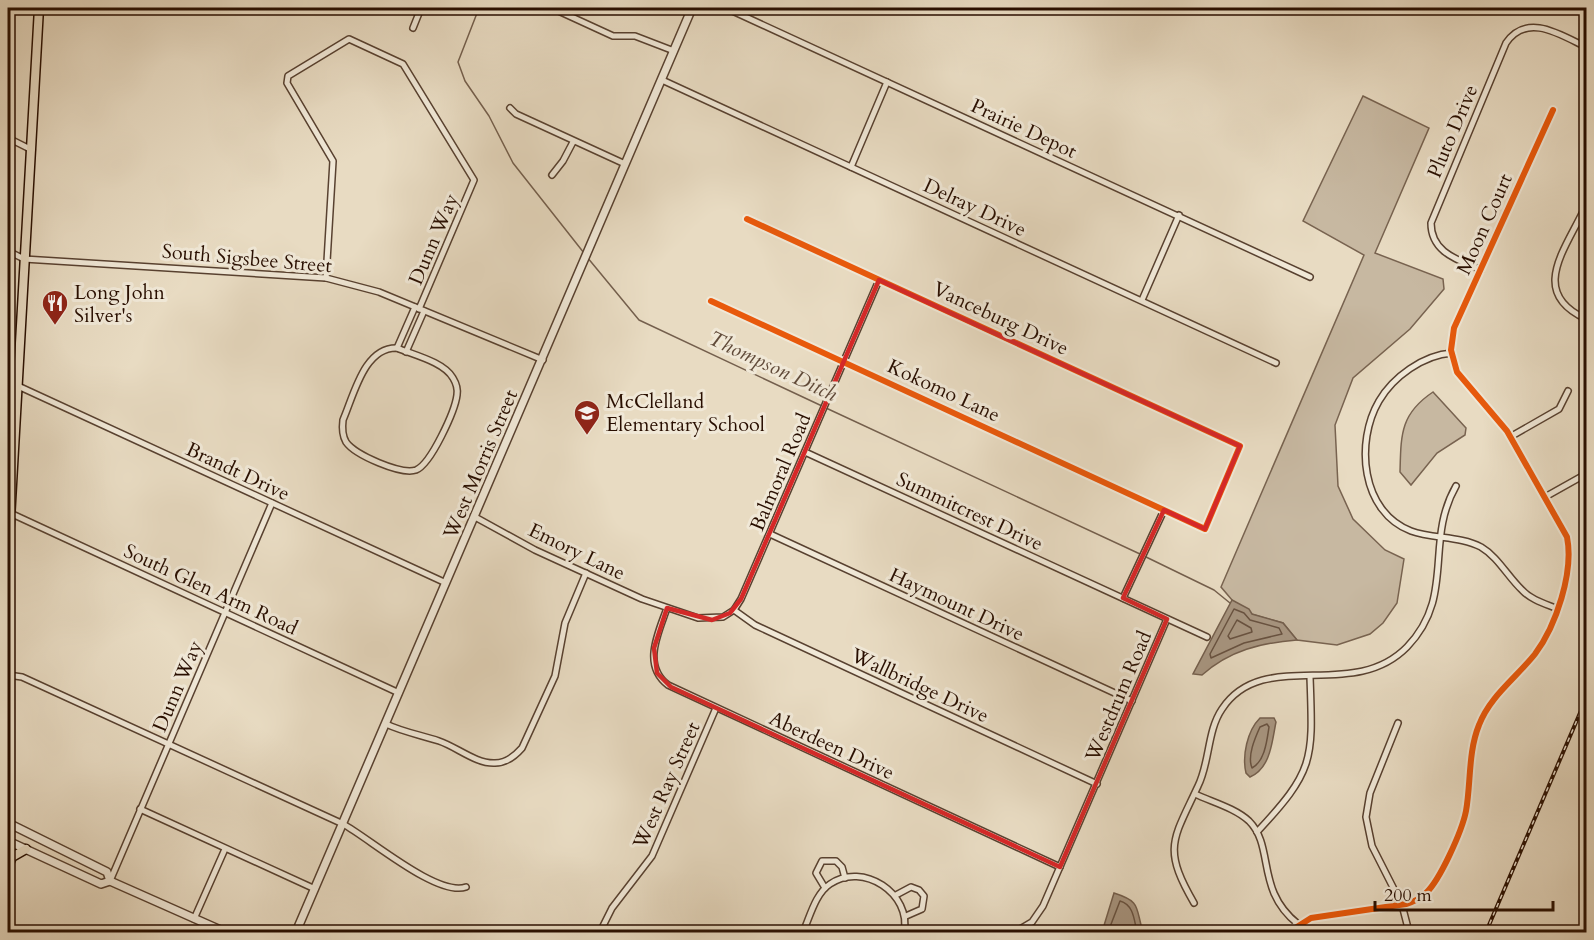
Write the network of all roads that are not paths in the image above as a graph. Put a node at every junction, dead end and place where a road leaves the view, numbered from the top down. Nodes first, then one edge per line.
1 (39, 8) edge
2 (421, 8) edge
3 (552, 8) edge
4 (692, 8) edge
5 (726, 8) edge
6 (413, 28) dead end
7 (1586, 45) edge
8 (674, 51) junction
9 (662, 80) junction
10 (887, 82) junction
11 (510, 108) dead end
12 (1553, 110) dead end
13 (8, 138) edge
14 (573, 142) junction
15 (32, 150) junction
16 (625, 164) junction
17 (851, 167) junction
18 (552, 175) dead end
19 (1587, 205) edge
20 (1179, 216) junction
21 (747, 219) dead end
22 (8, 251) edge
23 (24, 259) junction
24 (1481, 270) junction
25 (1310, 277) dead end
26 (326, 278) junction
27 (879, 280) junction
28 (1142, 300) junction
29 (711, 301) dead end
30 (419, 309) junction
31 (1587, 319) edge
32 (397, 348) junction
33 (406, 352) junction
34 (1452, 353) junction
35 (543, 360) junction
36 (844, 362) junction
37 (1276, 363) dead end
38 (18, 386) junction
39 (1568, 391) dead end
40 (1510, 437) junction
41 (805, 452) junction
42 (1587, 474) edge
43 (1456, 486) dead end
44 (1545, 497) junction
45 (272, 503) junction
46 (1164, 510) junction
47 (10, 513) junction
48 (475, 517) junction
49 (770, 534) junction
50 (1439, 537) junction
51 (8, 555) edge
52 (586, 573) junction
53 (446, 583) junction
54 (1123, 598) junction
55 (667, 609) junction
56 (1558, 609) junction
57 (734, 610) junction
58 (225, 613) junction
59 (1167, 619) junction
60 (1207, 637) dead end
61 (8, 675) edge
62 (1310, 677) junction
63 (399, 693) junction
64 (1132, 701) junction
65 (716, 708) junction
66 (1398, 723) dead end
67 (386, 724) junction
68 (168, 744) junction
69 (1097, 784) junction
70 (1195, 794) junction
71 (140, 809) junction
72 (8, 823) edge
73 (343, 824) junction
74 (1257, 832) junction
75 (8, 841) edge
76 (26, 849) junction
77 (225, 849) junction
78 (8, 866) edge
79 (1060, 867) junction
80 (845, 878) junction
81 (110, 881) junction
82 (466, 887) dead end
83 (825, 888) junction
84 (315, 889) junction
85 (896, 895) junction
86 (1194, 903) dead end
87 (1402, 905) junction
88 (906, 916) junction
89 (194, 919) junction
90 (1587, 922) edge
91 (1298, 924) junction
92 (225, 933) edge
93 (296, 933) edge
94 (600, 933) edge
95 (803, 933) edge
96 (904, 933) edge
97 (1015, 933) edge
98 (1289, 933) edge
99 (1409, 933) edge
100 (1582, 933) edge

1 - 15 main road
2 - 6 street
3 - 8 street
4 - 8 street, West Morris Street
5 - 10 street, Prairie Depot
7 - 24 street, Pluto Drive
8 - 9 street, West Morris Street
9 - 16 street, West Morris Street
9 - 17 street, Delray Drive
10 - 17 street
10 - 20 street, Prairie Depot
11 - 14 street
12 - 24 street, Moon Court
13 - 15 street
14 - 16 street
14 - 18 street
15 - 23 main road
16 - 35 street, West Morris Street
17 - 28 street, Delray Drive
19 - 31 street
20 - 25 street, Prairie Depot
20 - 28 street
21 - 27 street, Vanceburg Drive
22 - 23 street, South Sigsbee Street
23 - 26 street, South Sigsbee Street
23 - 38 main road
24 - 34 street, Moon Court
26 - 30 street, South Sigsbee Street
26 - 30 street, Dunn Way
27 - 36 street, Balmoral Road
27 - 46 street, Vanceburg Drive
28 - 37 street, Delray Drive
29 - 36 street, Kokomo Lane
30 - 32 street
30 - 33 street
30 - 35 street, South Sigsbee Street
32 - 33 street
32 - 33 street
34 - 40 street
34 - 50 street
35 - 48 street, West Morris Street
36 - 41 street, Balmoral Road
36 - 46 street, Kokomo Lane
38 - 45 street, Brandt Drive
38 - 47 main road
39 - 40 street
40 - 44 street
41 - 49 street, Balmoral Road
41 - 54 street, Summitcrest Drive
42 - 44 street
43 - 50 street
44 - 56 street
45 - 53 street, Brandt Drive
45 - 58 street, Dunn Way
46 - 54 street
47 - 51 main road
47 - 58 street, South Glen Arm Road
48 - 52 street, Emory Lane
48 - 53 street, West Morris Street
49 - 57 street, Balmoral Road
49 - 64 street, Haymount Drive
50 - 56 street
50 - 62 street
52 - 55 street, Emory Lane
52 - 67 street
53 - 63 street, West Morris Street
54 - 59 street, Westdrum Road
55 - 57 street
55 - 65 street, Aberdeen Drive
56 - 87 street
57 - 69 street, Wallbridge Drive
58 - 63 street, South Glen Arm Road
58 - 68 street, Dunn Way
59 - 60 street
59 - 64 street, Westdrum Road
61 - 68 street
62 - 70 street
62 - 74 street
63 - 67 street, West Morris Street
64 - 69 street, Westdrum Road
65 - 79 street, Aberdeen Drive
65 - 94 street, West Ray Street
66 - 87 street
67 - 73 street, West Morris Street
68 - 71 street, Dunn Way
68 - 73 street
69 - 79 street, Westdrum Road
70 - 74 street
70 - 86 street
71 - 77 street
71 - 81 street, Dunn Way
72 - 81 street
73 - 82 street
73 - 84 street, West Morris Street
74 - 91 street
75 - 76 street
76 - 78 main road
76 - 81 street
77 - 84 street
77 - 89 street
79 - 97 street, Westdrum Road
80 - 83 street
80 - 83 street
80 - 85 street
81 - 89 street
83 - 95 street
84 - 93 street, West Morris Street
85 - 88 street
85 - 88 street
87 - 91 street
87 - 99 street
88 - 96 street
89 - 92 street
90 - 100 street
91 - 98 street

